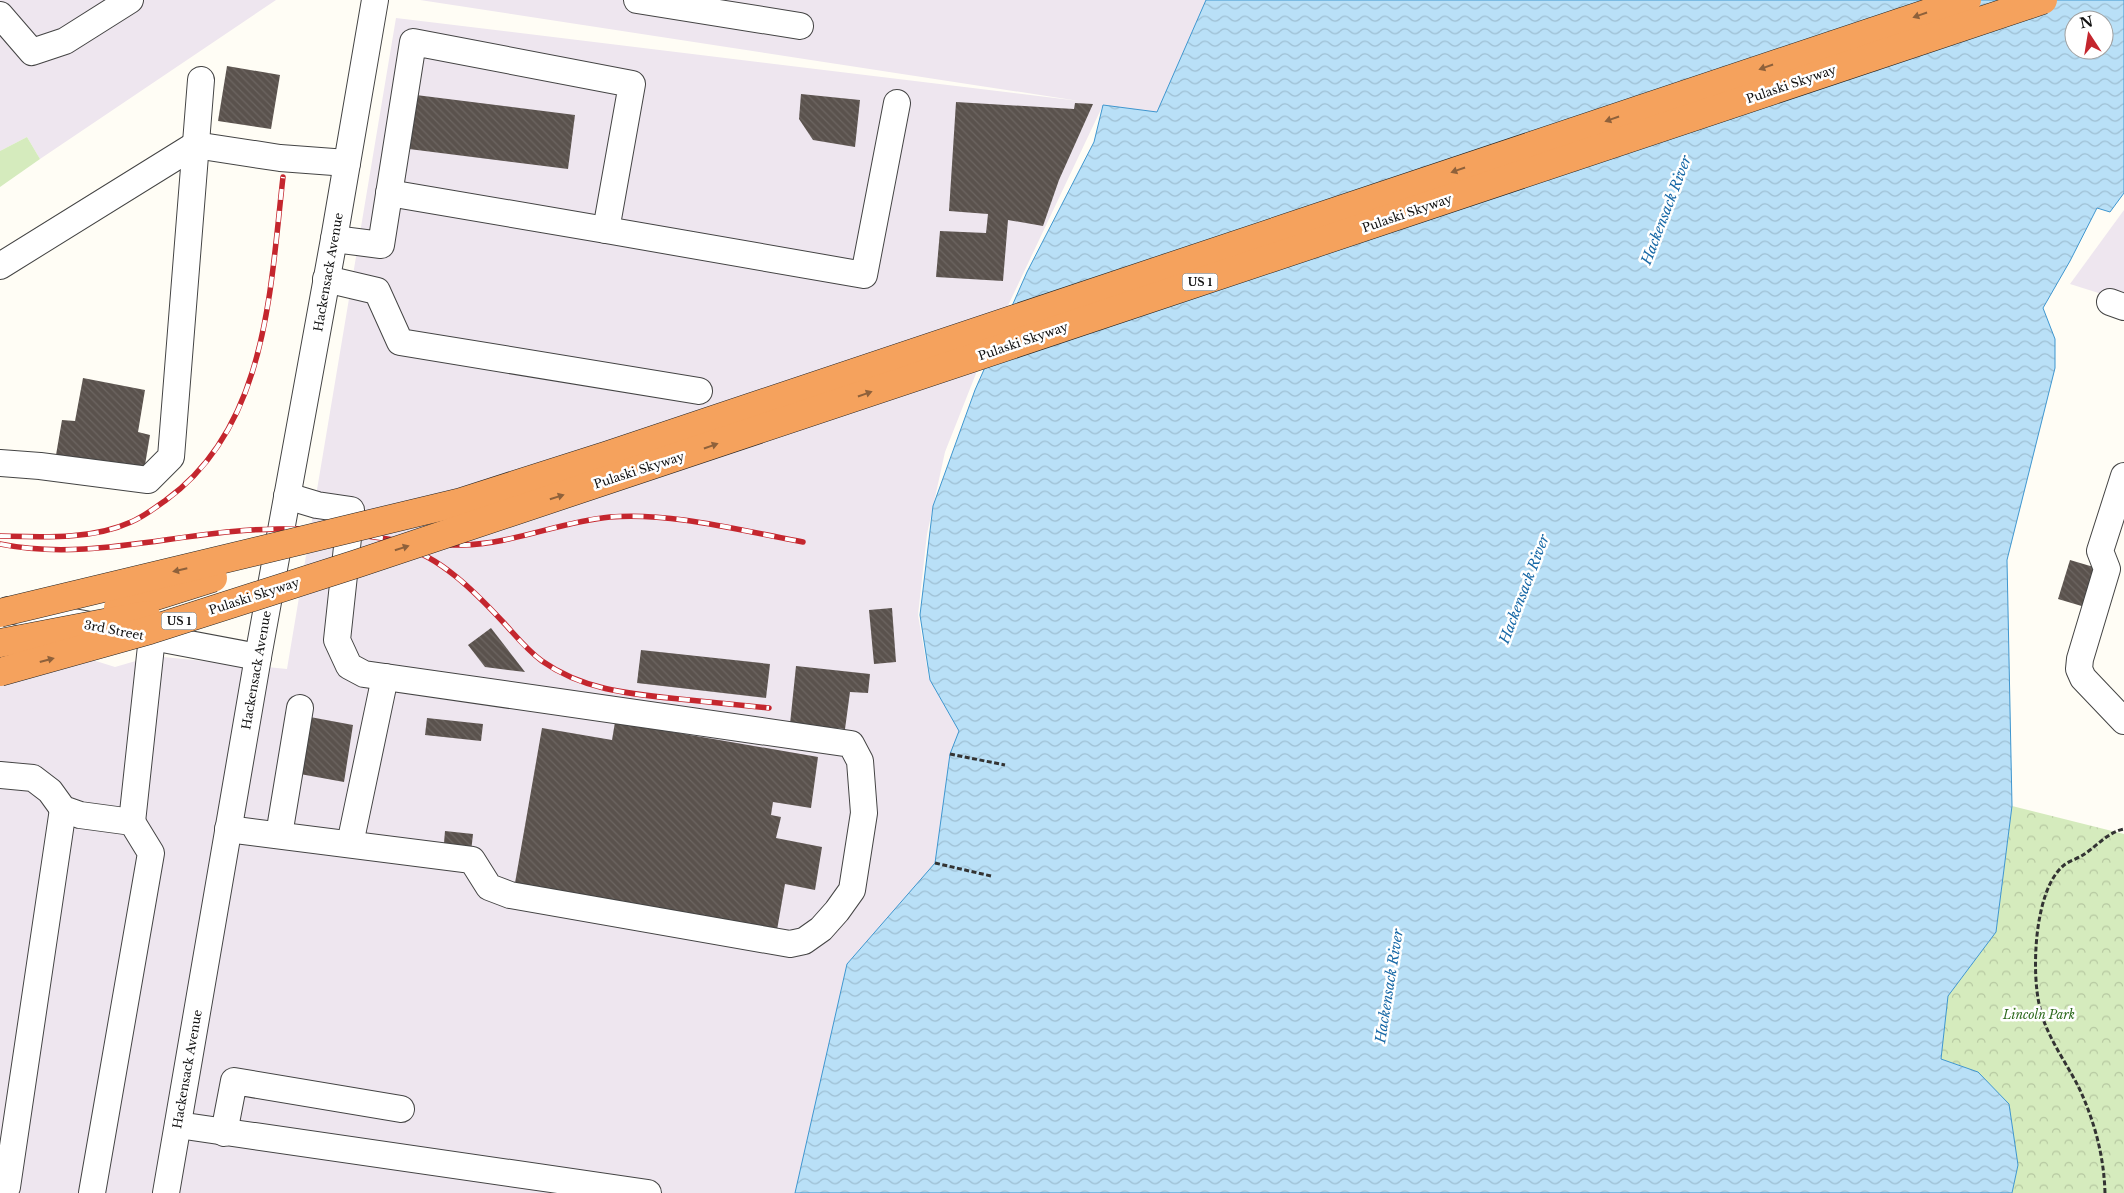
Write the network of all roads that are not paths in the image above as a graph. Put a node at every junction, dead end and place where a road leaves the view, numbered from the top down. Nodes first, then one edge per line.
1 (130, 0) edge
2 (375, 0) edge
3 (637, 0) edge
4 (1967, 0) edge
5 (2043, 0) edge
6 (0, 15) edge
7 (800, 26) dead end
8 (201, 80) dead end
9 (897, 103) dead end
10 (196, 145) junction
11 (347, 164) junction
12 (389, 193) junction
13 (606, 230) junction
14 (334, 239) junction
15 (0, 266) edge
16 (326, 279) junction
17 (699, 391) dead end
18 (0, 463) edge
19 (2124, 476) edge
20 (287, 496) junction
21 (312, 538) junction
22 (356, 564) junction
23 (0, 608) edge
24 (0, 613) edge
25 (152, 637) junction
26 (0, 643) edge
27 (258, 657) junction
28 (0, 672) edge
29 (385, 677) junction
30 (300, 708) dead end
31 (2124, 721) edge
32 (0, 775) edge
33 (63, 809) junction
34 (132, 822) junction
35 (228, 828) junction
36 (279, 835) junction
37 (350, 844) junction
38 (401, 1109) dead end
39 (178, 1125) junction
40 (224, 1133) junction
41 (7, 1187) dead end
42 (92, 1193) edge
43 (166, 1193) edge
44 (648, 1193) edge

1 - 6 street
2 - 11 street, Hackensack Avenue
3 - 7 street
4 -> 21 highway, Pulaski Skyway / US 1, bridge
22 -> 5 highway, Pulaski Skyway / US 1, bridge
8 - 10 street
9 - 13 street
10 - 11 street
10 - 15 street
10 - 18 street
11 - 14 street, Hackensack Avenue
12 - 13 street
12 - 13 street
12 - 14 street
14 - 16 street, Hackensack Avenue
16 - 17 street
16 - 20 street, Hackensack Avenue
19 - 31 street
20 - 27 street, Hackensack Avenue
20 - 29 street
21 -> 24 highway, Pulaski Skyway / US 1, bridge
21 - 26 highway, bridge
22 - 26 highway, bridge
28 -> 22 highway, Pulaski Skyway / US 1, bridge
23 - 25 street, 3rd Street
25 - 27 street, 3rd Street
25 - 34 street
27 - 35 street, Hackensack Avenue
29 - 37 street
29 - 37 street
30 - 36 street
32 - 33 street
33 - 34 street
33 - 41 street
34 - 42 street
35 - 36 street
35 - 39 street, Hackensack Avenue
36 - 37 street
38 - 40 street
39 - 40 street
39 - 43 street, Hackensack Avenue
40 - 44 street

